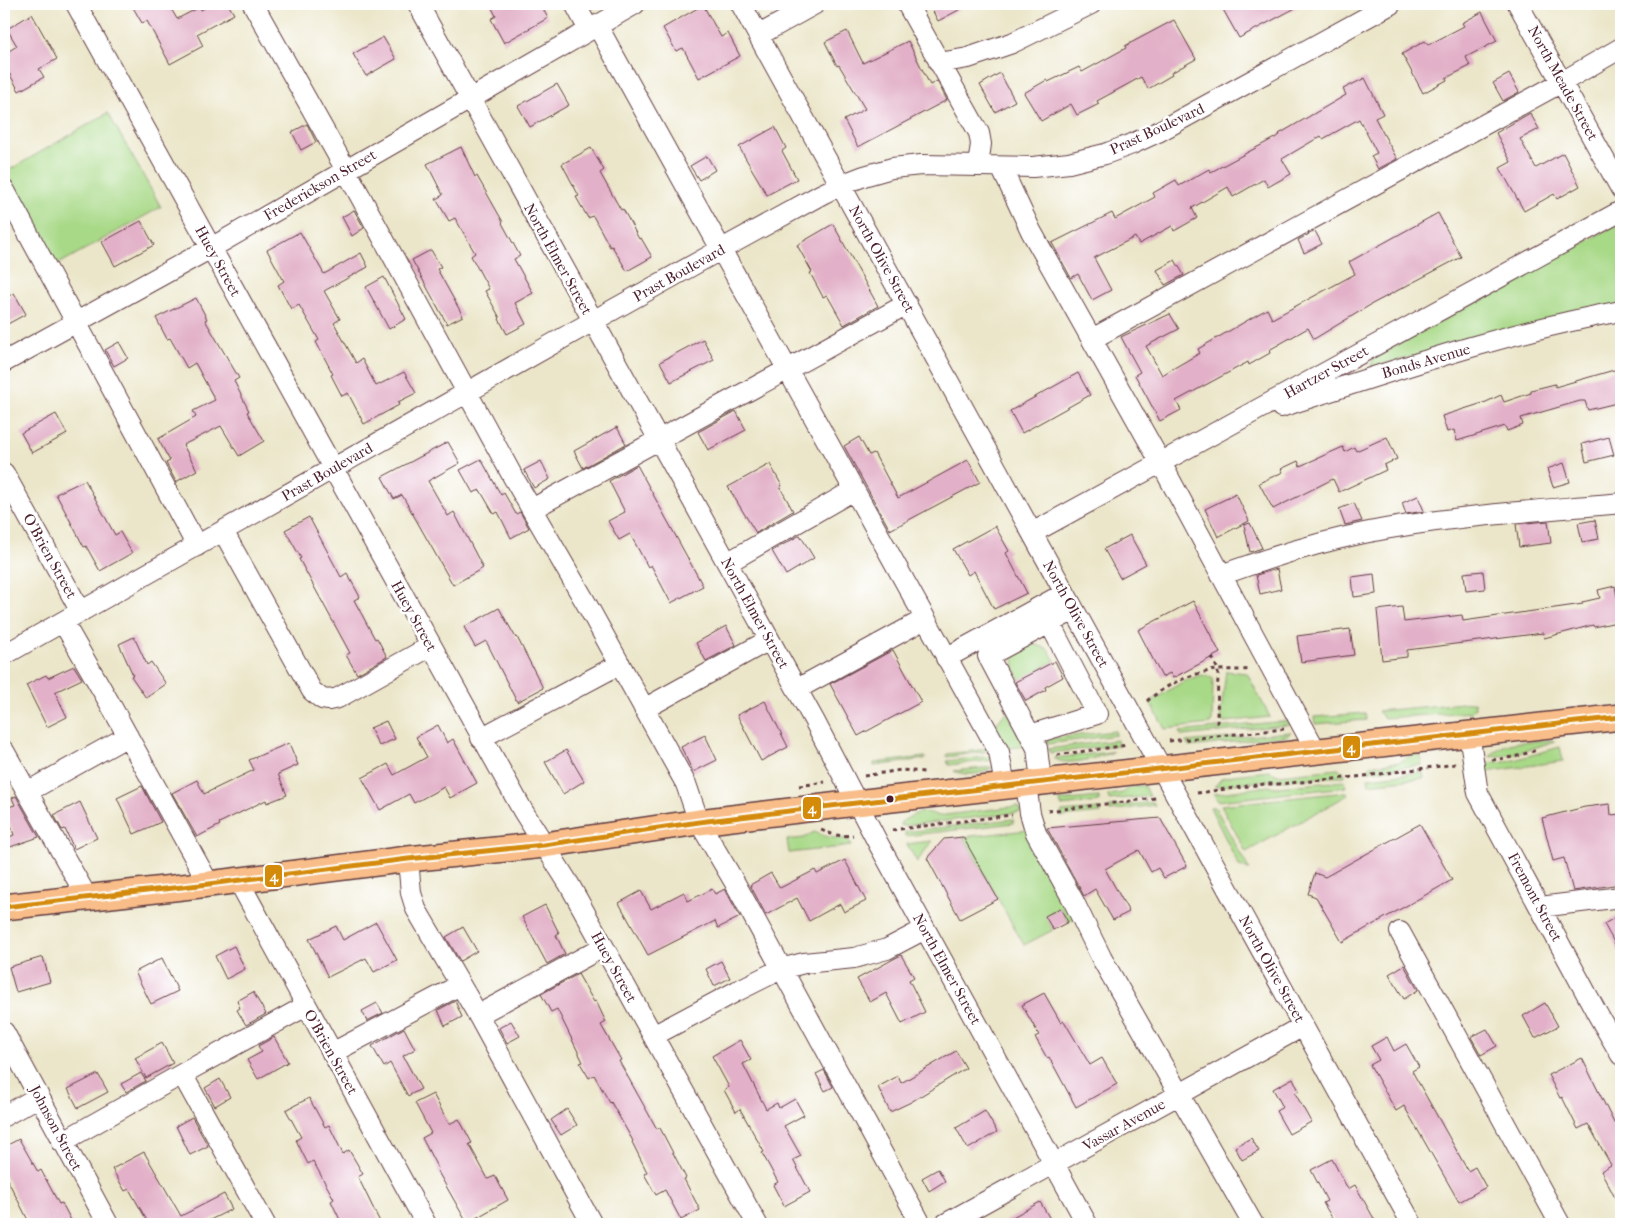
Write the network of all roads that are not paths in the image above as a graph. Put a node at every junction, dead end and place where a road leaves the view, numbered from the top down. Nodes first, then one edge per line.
1 (253, 4) edge
2 (418, 4) edge
3 (575, 4) edge
4 (635, 4) edge
5 (742, 4) edge
6 (815, 4) edge
7 (907, 4) edge
8 (1091, 4) edge
9 (1391, 4) edge
10 (1518, 4) edge
11 (83, 6) edge
12 (593, 28) junction
13 (759, 35) junction
14 (1621, 48) edge
15 (939, 62) junction
16 (1562, 82) junction
17 (470, 98) junction
18 (978, 166) junction
19 (1001, 167) junction
20 (346, 170) junction
21 (841, 185) junction
22 (4, 188) edge
23 (1621, 189) edge
24 (1621, 211) edge
25 (211, 248) junction
26 (720, 250) junction
27 (907, 304) junction
28 (1621, 311) edge
29 (593, 321) junction
30 (75, 322) junction
31 (1092, 339) junction
32 (4, 362) edge
33 (787, 369) junction
34 (468, 392) junction
35 (1234, 422) junction
36 (659, 439) junction
37 (1161, 463) junction
38 (332, 469) junction
39 (4, 473) edge
40 (854, 490) junction
41 (1621, 503) edge
42 (532, 509) junction
43 (223, 531) junction
44 (1032, 533) junction
45 (197, 546) junction
46 (727, 563) junction
47 (1221, 575) junction
48 (1069, 602) junction
49 (81, 612) junction
50 (925, 619) junction
51 (63, 622) junction
52 (1050, 622) junction
53 (769, 640) junction
54 (431, 646) junction
55 (4, 655) edge
56 (946, 658) junction
57 (620, 664) junction
58 (797, 689) junction
59 (644, 708) junction
60 (1621, 717) edge
61 (1469, 733) junction
62 (1030, 735) junction
63 (128, 736) junction
64 (482, 738) junction
65 (4, 751) edge
66 (1316, 751) junction
67 (1161, 769) junction
68 (1024, 784) junction
69 (27, 792) junction
70 (856, 803) junction
71 (699, 822) junction
72 (544, 845) junction
73 (408, 859) junction
74 (238, 880) junction
75 (209, 884) junction
76 (87, 897) junction
77 (1621, 897) edge
78 (4, 907) edge
79 (1540, 907) junction
80 (925, 929) junction
81 (1400, 932) dead end
82 (603, 947) junction
83 (781, 969) junction
84 (460, 985) junction
85 (306, 1006) junction
86 (478, 1015) junction
87 (1303, 1026) junction
88 (4, 1032) edge
89 (653, 1036) junction
90 (332, 1053) junction
91 (1621, 1055) edge
92 (182, 1074) junction
93 (1180, 1094) junction
94 (38, 1097) junction
95 (4, 1116) edge
96 (62, 1142) junction
97 (1054, 1164) junction
98 (108, 1224) edge
99 (265, 1224) edge
100 (426, 1224) edge
101 (592, 1224) edge
102 (757, 1224) edge
103 (921, 1224) edge
104 (945, 1224) edge
105 (1087, 1224) edge
106 (1253, 1224) edge
107 (1412, 1224) edge
108 (1560, 1224) edge

1 - 20 street
2 - 17 street, North Elmer Street
3 - 12 street
4 - 12 street, Frederickson Street
5 - 13 street, North Olive Street
6 - 13 street
7 - 15 street
8 - 15 street
9 - 19 street, Prast Boulevard
10 - 16 street, North Meade Street
11 - 25 street, Huey Street
12 - 17 street, Frederickson Street
12 - 26 street
13 - 21 street, North Olive Street
14 - 16 street
15 - 18 street
16 - 23 street, North Meade Street
16 - 31 street
17 - 20 street, Frederickson Street
17 - 29 street, North Elmer Street
18 - 19 street, Prast Boulevard
18 - 21 street, Prast Boulevard
19 - 31 street
20 - 25 street, Frederickson Street
20 - 34 street
21 - 26 street, Prast Boulevard
21 - 27 street, North Olive Street
22 - 30 street
24 - 35 street, Hartzer Street
25 - 30 street, Frederickson Street
25 - 38 street, Huey Street
26 - 29 street, Prast Boulevard
26 - 33 street
27 - 33 street
27 - 44 street, North Olive Street
28 - 35 street, Bonds Avenue
29 - 34 street, Prast Boulevard
29 - 36 street, North Elmer Street
30 - 32 street, Frederickson Street
30 - 45 street
31 - 37 street
33 - 36 street
33 - 40 street
34 - 38 street, Prast Boulevard
34 - 42 street
35 - 37 street, Hartzer Street
36 - 42 street
36 - 46 street, North Elmer Street
37 - 44 street, Hartzer Street
37 - 47 street
38 - 43 street, Prast Boulevard
38 - 54 street, Huey Street
39 - 49 street, O'Brien Street
40 - 46 street
40 - 50 street
41 - 47 street
42 - 57 street
43 - 45 street, Prast Boulevard
43 - 54 street
44 - 48 street, North Olive Street
45 - 49 street, Prast Boulevard
46 - 53 street, North Elmer Street
47 - 66 street
48 - 52 street
48 - 56 street
48 - 67 street, North Olive Street
49 - 51 street, Prast Boulevard
50 - 56 street
50 - 58 street
51 - 55 street, Prast Boulevard
51 - 63 street
52 - 62 street
52 - 62 street
53 - 58 street, North Elmer Street
53 - 59 street
54 - 64 street, Huey Street
56 - 68 street
57 - 59 street
57 - 64 street
58 - 70 street, North Elmer Street
59 - 71 street
60 - 61 main road
61 - 66 main road
61 - 79 street, Fremont Street
62 - 68 street
63 - 69 street
63 - 75 street
64 - 72 street, Huey Street
65 - 69 street
66 - 67 main road
67 - 68 main road
67 - 87 street, North Olive Street
68 - 70 main road
68 - 93 street
69 - 76 street
70 - 71 main road
70 - 80 street, North Elmer Street
71 - 72 main road
71 - 83 street
72 - 73 main road
72 - 82 street, Huey Street
73 - 74 main road
73 - 84 street
74 - 75 main road
74 - 85 street, O'Brien Street
75 - 76 main road
76 - 78 main road
77 - 79 street
79 - 91 street, Fremont Street
80 - 83 street
80 - 97 street, North Elmer Street
81 - 108 street
82 - 86 street
82 - 89 street, Huey Street
83 - 89 street
83 - 103 street
84 - 86 street
84 - 90 street
85 - 90 street, O'Brien Street
85 - 92 street
86 - 101 street
87 - 93 street, Vassar Avenue
87 - 107 street, North Olive Street
88 - 94 street, Johnson Street
89 - 102 street, Huey Street
90 - 100 street, O'Brien Street
92 - 96 street
92 - 99 street
93 - 97 street, Vassar Avenue
93 - 106 street
94 - 95 street
94 - 96 street, Johnson Street
96 - 98 street, Johnson Street
97 - 104 street, Vassar Avenue
97 - 105 street, North Elmer Street

